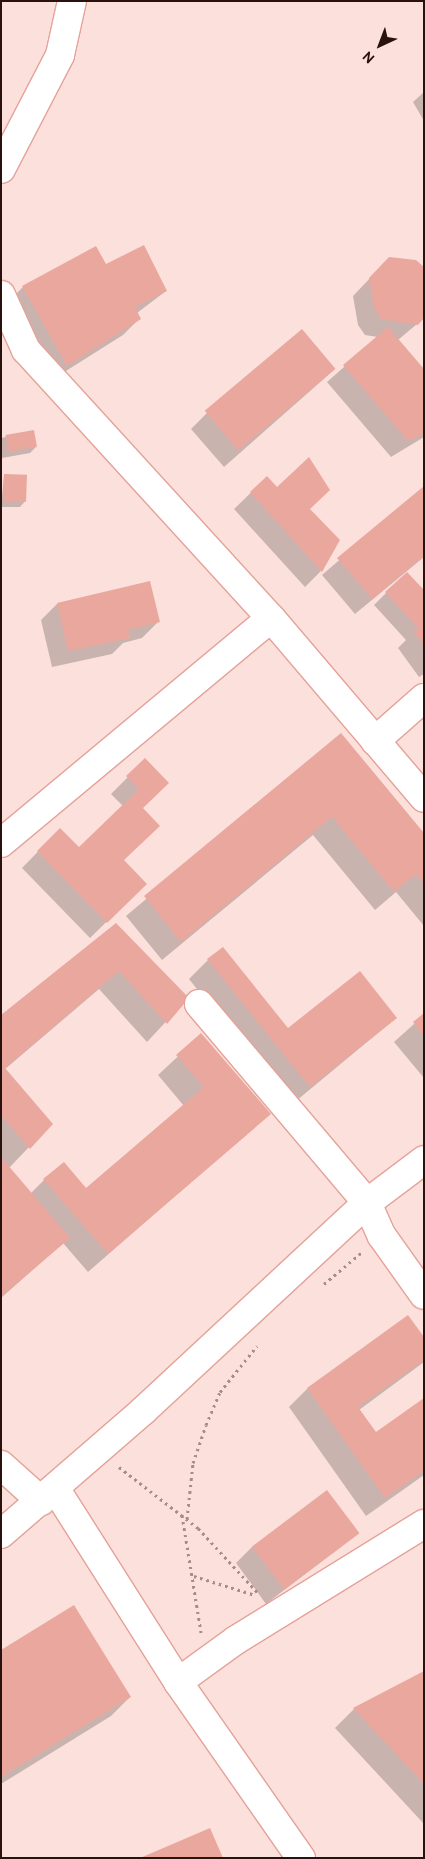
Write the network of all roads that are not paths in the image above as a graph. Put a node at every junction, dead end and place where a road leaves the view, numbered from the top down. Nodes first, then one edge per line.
1 (72, 1) edge
2 (1, 169) edge
3 (1, 295) edge
4 (1, 334) edge
5 (26, 350) junction
6 (271, 618) junction
7 (424, 698) edge
8 (375, 741) junction
9 (424, 798) edge
10 (1, 843) edge
11 (199, 1004) dead end
12 (424, 1160) edge
13 (367, 1203) junction
14 (424, 1295) edge
15 (1, 1465) edge
16 (48, 1495) junction
17 (424, 1524) edge
18 (1, 1534) edge
19 (178, 1682) junction
20 (301, 1858) edge

1 - 2 street
3 - 5 street
4 - 5 street
5 - 6 street
6 - 8 street
6 - 10 street
7 - 8 street
8 - 9 street
11 - 13 street
12 - 13 street
13 - 14 street
13 - 16 street
15 - 16 street
16 - 18 street
16 - 19 street
17 - 19 street
19 - 20 street

